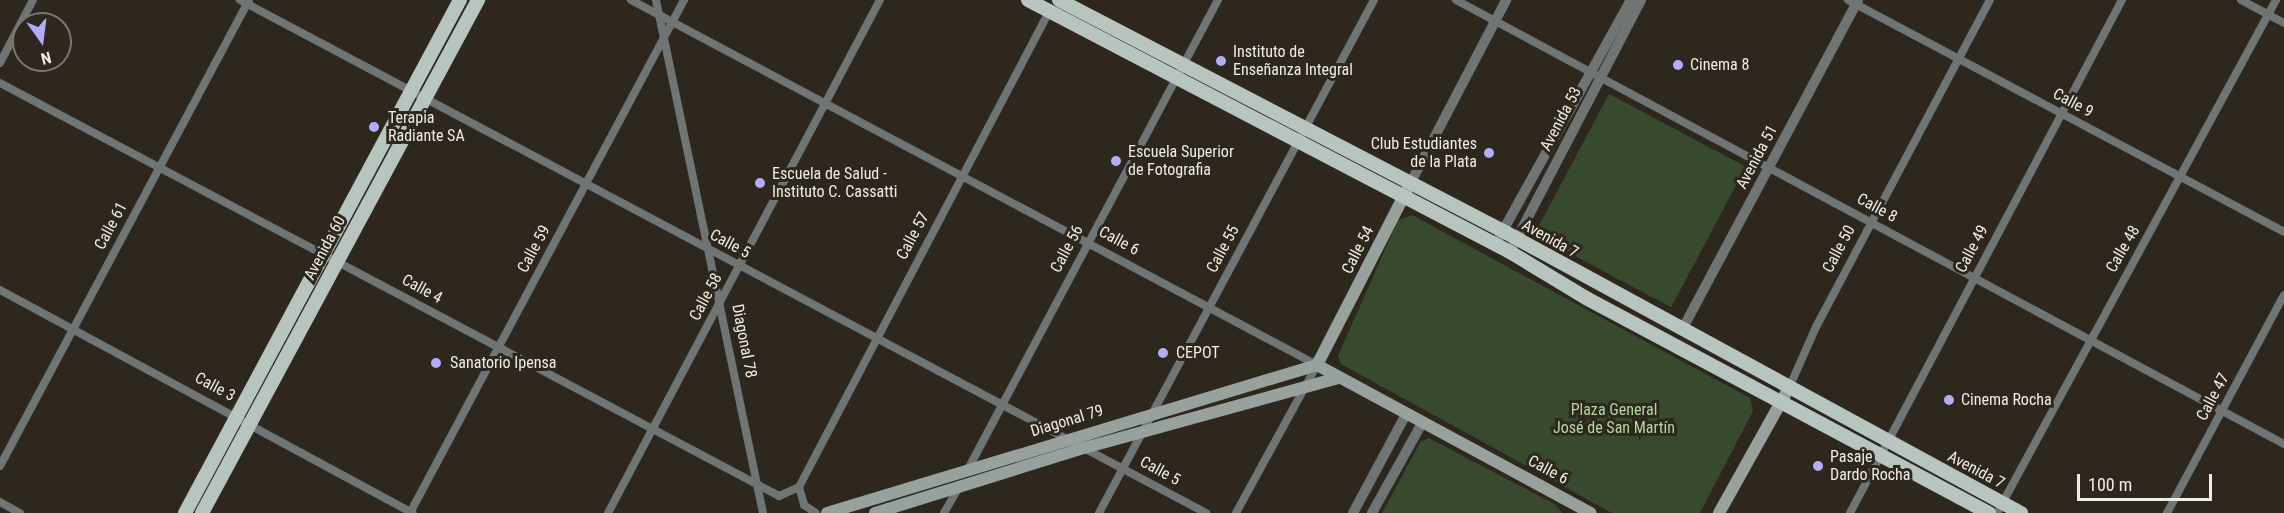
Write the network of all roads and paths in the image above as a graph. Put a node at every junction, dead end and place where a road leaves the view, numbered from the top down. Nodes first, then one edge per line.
1 (33, 0) edge
2 (460, 0) edge
3 (478, 0) edge
4 (631, 0) edge
5 (656, 0) edge
6 (684, 0) edge
7 (880, 0) edge
8 (1028, 0) edge
9 (1218, 0) edge
10 (1374, 0) edge
11 (1456, 0) edge
12 (1506, 0) edge
13 (1631, 0) edge
14 (1641, 0) edge
15 (1990, 0) edge
16 (2122, 0) edge
17 (2241, 0) edge
18 (2276, 0) edge
19 (246, 1) edge
20 (1854, 1) edge
21 (1054, 4) edge
22 (2268, 14) junction
23 (659, 15) junction
24 (1495, 21) junction
25 (673, 22) junction
26 (2284, 22) edge
27 (664, 38) junction
28 (1959, 59) junction
29 (0, 63) edge
30 (1182, 66) junction
31 (1596, 75) junction
32 (1176, 79) junction
33 (0, 82) edge
34 (412, 92) junction
35 (425, 98) junction
36 (826, 104) junction
37 (2061, 114) junction
38 (1304, 130) junction
39 (1297, 144) junction
40 (1769, 166) junction
41 (160, 167) junction
42 (962, 176) junction
43 (2181, 177) junction
44 (586, 184) junction
45 (1410, 184) junction
46 (1403, 197) junction
47 (1872, 222) junction
48 (1503, 231) junction
49 (2284, 232) edge
50 (1516, 239) junction
51 (1088, 243) junction
52 (1495, 246) junction
53 (709, 250) junction
54 (1509, 252) junction
55 (323, 254) junction
56 (336, 261) junction
57 (740, 266) junction
58 (1974, 277) junction
59 (0, 290) edge
60 (2284, 295) edge
61 (720, 302) junction
62 (1209, 307) junction
63 (1683, 328) junction
64 (74, 329) junction
65 (876, 338) junction
66 (2089, 339) junction
67 (499, 347) junction
68 (1317, 365) junction
69 (1338, 378) junction
70 (1304, 388) junction
71 (1789, 388) junction
72 (1781, 401) junction
73 (1001, 405) junction
74 (2223, 411) junction
75 (1151, 413) junction
76 (1406, 414) junction
77 (238, 416) junction
78 (1422, 423) junction
79 (249, 425) junction
80 (652, 428) junction
81 (1143, 433) junction
82 (1066, 438) junction
83 (1886, 441) junction
84 (2284, 444) edge
85 (1084, 448) junction
86 (1879, 454) junction
87 (0, 466) edge
88 (969, 469) junction
89 (1123, 469) junction
90 (757, 484) junction
91 (799, 487) junction
92 (959, 487) junction
93 (0, 502) edge
94 (2000, 508) edge
95 (1586, 512) edge
96 (20, 513) edge
97 (185, 513) edge
98 (202, 513) edge
99 (411, 513) edge
100 (608, 513) edge
101 (763, 513) edge
102 (816, 513) edge
103 (827, 513) edge
104 (875, 513) edge
105 (944, 513) edge
106 (1099, 513) edge
107 (1206, 513) edge
108 (1236, 513) edge
109 (1353, 513) edge
110 (1372, 513) edge
111 (1719, 513) edge
112 (1850, 513) edge
113 (1989, 513) edge
114 (2021, 513) edge
115 (2166, 513) edge

1 - 29 street
2 - 34 main road, Avenida 60
3 - 35 main road, Avenida 60
4 - 23 street, Calle 6
5 - 23 street, Diagonal 78
6 - 25 street, Calle 59
7 - 36 street, Calle 58
8 - 21 main road, Avenida 7
9 - 30 street, Calle 56
10 - 38 street, Calle 55
11 - 24 street, Calle 8
12 - 24 street, Calle 54
13 - 31 street, Avenida 53
14 - 31 street, Avenida 53
15 - 28 street, Calle 50
16 - 37 street, Calle 49
17 - 22 street
18 - 22 street, Calle 48
19 - 34 street, Calle 5
19 - 41 street, Calle 61
20 - 28 street, Calle 9
20 - 40 street, Avenida 51
21 - 30 main road, Avenida 7
21 - 32 main road, Avenida 7
21 - 42 street, Calle 57
22 - 26 street
22 - 43 street, Calle 48
23 - 25 street, Calle 6
23 - 27 street, Diagonal 78
24 - 31 street, Calle 8
24 - 45 street, Calle 54
25 - 27 street, Calle 59
25 - 36 street, Calle 6
27 - 44 street, Calle 59
27 - 53 street, Diagonal 78
28 - 37 street, Calle 9
28 - 47 street, Calle 50
30 - 32 street, Calle 56
30 - 38 main road, Avenida 7
31 - 40 street, Calle 8
31 - 48 street, Avenida 53
31 - 50 street, Avenida 53
32 - 39 main road, Avenida 7
32 - 51 street, Calle 56
33 - 41 street, Calle 4
34 - 35 street, Calle 5
34 - 55 main road, Avenida 60
35 - 44 street, Calle 5
35 - 56 main road, Avenida 60
36 - 42 street, Calle 6
36 - 57 street, Calle 58
37 - 43 street, Calle 9
37 - 58 street, Calle 49
38 - 39 street, Calle 55
38 - 45 main road, Avenida 7
39 - 46 main road, Avenida 7
39 - 62 street, Calle 55
40 - 47 street, Calle 8
40 - 63 street, Avenida 51
41 - 55 street, Calle 4
41 - 64 street, Calle 61
42 - 51 street, Calle 6
42 - 65 street, Calle 57
43 - 49 street, Calle 9
43 - 66 street, Calle 48
44 - 53 street, Calle 5
44 - 67 street, Calle 59
45 - 46 main road, Calle 54
45 - 48 main road, Avenida 7
46 - 52 main road, Avenida 7
46 - 68 main road, Calle 54
47 - 58 street, Calle 8
47 - 71 street, Calle 50
48 - 50 main road, Avenida 7
48 - 52 street, Avenida 53
50 - 54 street, Avenida 53
50 - 63 main road, Avenida 7
51 - 62 street, Calle 6
51 - 73 street, Calle 56
52 - 54 main road, Avenida 7
53 - 57 street, Calle 5
53 - 61 street, Diagonal 78
54 - 72 main road, Avenida 7
55 - 56 street, Calle 4
55 - 77 main road, Avenida 60
56 - 67 street, Calle 4
56 - 79 main road, Avenida 60
57 - 61 street, Calle 58
57 - 65 street, Calle 5
58 - 66 street, Calle 8
58 - 83 street, Calle 49
59 - 64 street, Calle 3
60 - 74 street, Calle 47
61 - 80 street, Calle 58
61 - 90 street, Diagonal 78
62 - 68 street, Calle 6
62 - 75 street, Calle 55
63 - 71 main road, Avenida 7
64 - 77 street, Calle 3
64 - 87 street, Calle 61
65 - 73 street, Calle 5
65 - 91 street, Calle 57
66 - 74 street, Calle 8
66 - 94 street, Calle 48
67 - 80 street, Calle 4
67 - 99 street, Calle 59
68 - 69 main road, Calle 6
68 - 70 street, Calle 54
68 - 75 main road, Diagonal 79
69 - 70 main road, Diagonal 79
69 - 76 main road, Calle 6
70 - 81 main road, Diagonal 79
70 - 108 street, Calle 54
71 - 72 main road, Calle 50
71 - 83 main road, Avenida 7
72 - 86 main road, Avenida 7
72 - 111 main road, Calle 50
73 - 82 street, Calle 5
73 - 88 street, Calle 56
74 - 84 street, Calle 8
74 - 115 street, Calle 47
75 - 81 street, Calle 55
75 - 82 main road, Diagonal 79
76 - 78 main road, Calle 6
76 - 109 street
77 - 79 street, Calle 3
77 - 97 main road, Avenida 60
78 - 95 main road, Calle 6
78 - 110 street
79 - 98 main road, Avenida 60
79 - 99 street, Calle 3
80 - 90 street, Calle 4
80 - 100 street, Calle 58
81 - 85 main road, Diagonal 79
81 - 89 street, Calle 55
82 - 85 street, Calle 5
82 - 88 main road, Diagonal 79
83 - 86 street, Calle 49
83 - 94 main road, Avenida 7
85 - 89 street, Calle 5
85 - 92 main road, Diagonal 79
86 - 112 street, Calle 49
86 - 113 main road, Avenida 7
88 - 92 street, Calle 56
88 - 103 main road, Diagonal 79
89 - 106 street, Calle 55
89 - 107 street, Calle 5
90 - 91 street, Calle 4
90 - 101 street, Diagonal 78
91 - 102 street
92 - 104 main road, Diagonal 79
92 - 105 street, Calle 56
93 - 96 street
94 - 114 main road, Avenida 7

